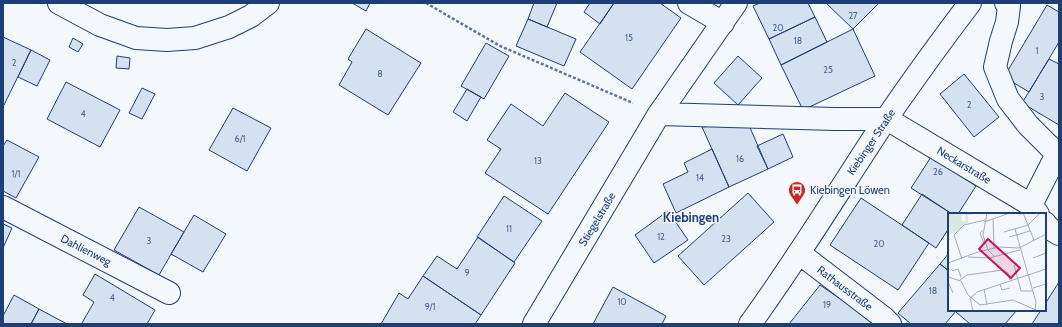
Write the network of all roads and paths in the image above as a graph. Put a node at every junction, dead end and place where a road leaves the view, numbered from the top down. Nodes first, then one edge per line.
1 (59, 3) edge
2 (268, 3) edge
3 (426, 3) edge
4 (689, 3) edge
5 (736, 3) edge
6 (970, 3) edge
7 (1006, 3) edge
8 (723, 23) junction
9 (659, 114) junction
10 (887, 119) junction
11 (1058, 154) edge
12 (3, 207) edge
13 (1035, 210) edge
14 (1046, 224) edge
15 (1059, 234) edge
16 (799, 253) junction
17 (169, 293) dead end
18 (534, 324) edge
19 (750, 324) edge
20 (890, 324) edge

1 - 2 street
3 - 9 path
4 - 8 street
5 - 8 street, Stiegelstraße
6 - 10 street, Kiebinger Straße
7 - 11 street
8 - 9 street, Stiegelstraße
9 - 10 street
9 - 18 street, Stiegelstraße
10 - 13 street, Neckarstraße
10 - 16 street, Kiebinger Straße
11 - 13 street
12 - 17 street, Dahlienweg
14 - 15 street
16 - 19 street, Kiebinger Straße
16 - 20 street, Rathausstraße

